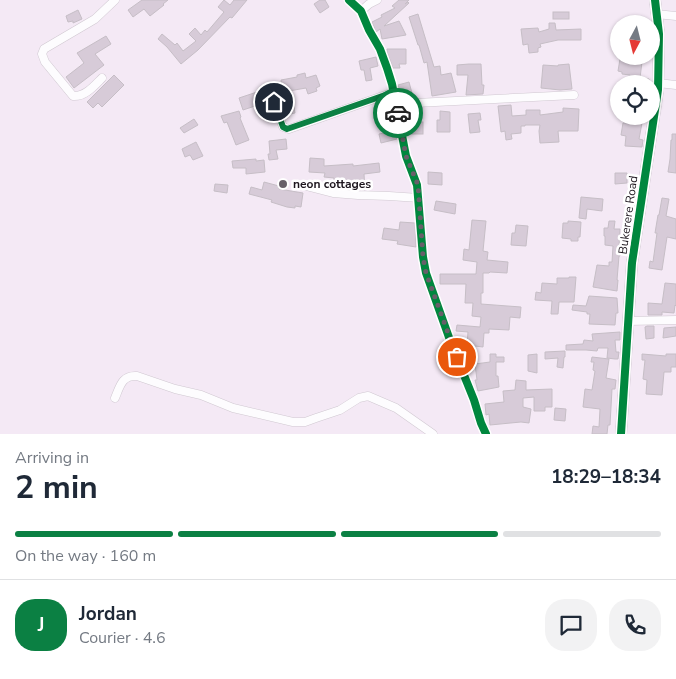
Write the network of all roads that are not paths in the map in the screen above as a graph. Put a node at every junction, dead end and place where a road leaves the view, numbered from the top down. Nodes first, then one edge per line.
1 (115, 0) edge
2 (349, 0) edge
3 (377, 0) edge
4 (655, 0) edge
5 (361, 11) junction
6 (656, 14) junction
7 (676, 16) edge
8 (658, 75) edge
9 (102, 78) dead end
10 (660, 83) edge
11 (676, 85) edge
12 (394, 92) junction
13 (574, 95) dead end
14 (274, 102) dead end
15 (396, 104) junction
16 (652, 125) edge
17 (302, 185) dead end
18 (419, 198) junction
19 (676, 320) edge
20 (629, 321) junction
21 (115, 398) dead end
22 (432, 434) edge
23 (486, 434) edge
24 (620, 434) edge

1 - 9 street
2 - 5 street
3 - 5 street
4 - 6 street, Bukerere Road
5 - 12 street
6 - 7 street
6 - 8 street, Bukerere Road
10 - 11 street
12 - 14 street
12 - 15 street
13 - 15 street
15 - 18 street
16 - 20 street, Bukerere Road
17 - 18 street
18 - 23 street
19 - 20 street
20 - 24 street, Bukerere Road
21 - 22 street

